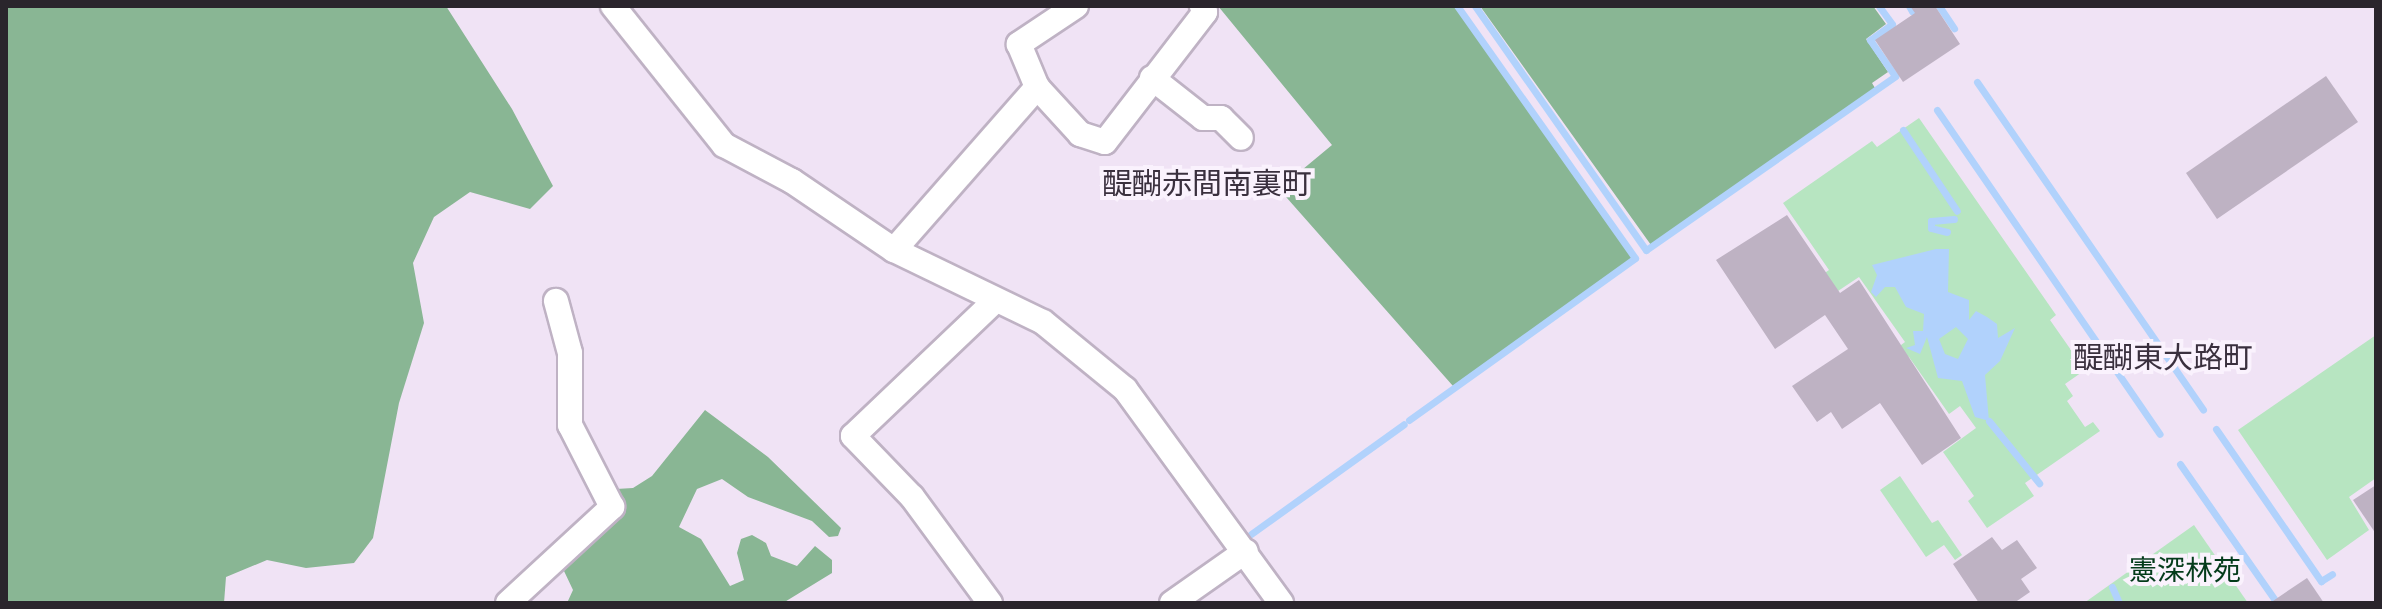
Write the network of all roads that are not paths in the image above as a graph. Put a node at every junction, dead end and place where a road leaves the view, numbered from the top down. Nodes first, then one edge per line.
1 (613, 6) edge
2 (1076, 6) edge
3 (1202, 6) edge
4 (1152, 78) junction
5 (1037, 87) junction
6 (1241, 138) dead end
7 (894, 250) junction
8 (996, 300) junction
9 (556, 301) dead end
10 (1246, 551) junction
11 (508, 603) edge
12 (990, 603) edge
13 (1172, 603) edge
14 (1281, 603) edge

1 - 7 street
2 - 5 street
3 - 4 street
4 - 5 street
4 - 6 street
5 - 7 street
7 - 8 street
8 - 10 street
8 - 12 street
9 - 11 street
10 - 13 street
10 - 14 street

